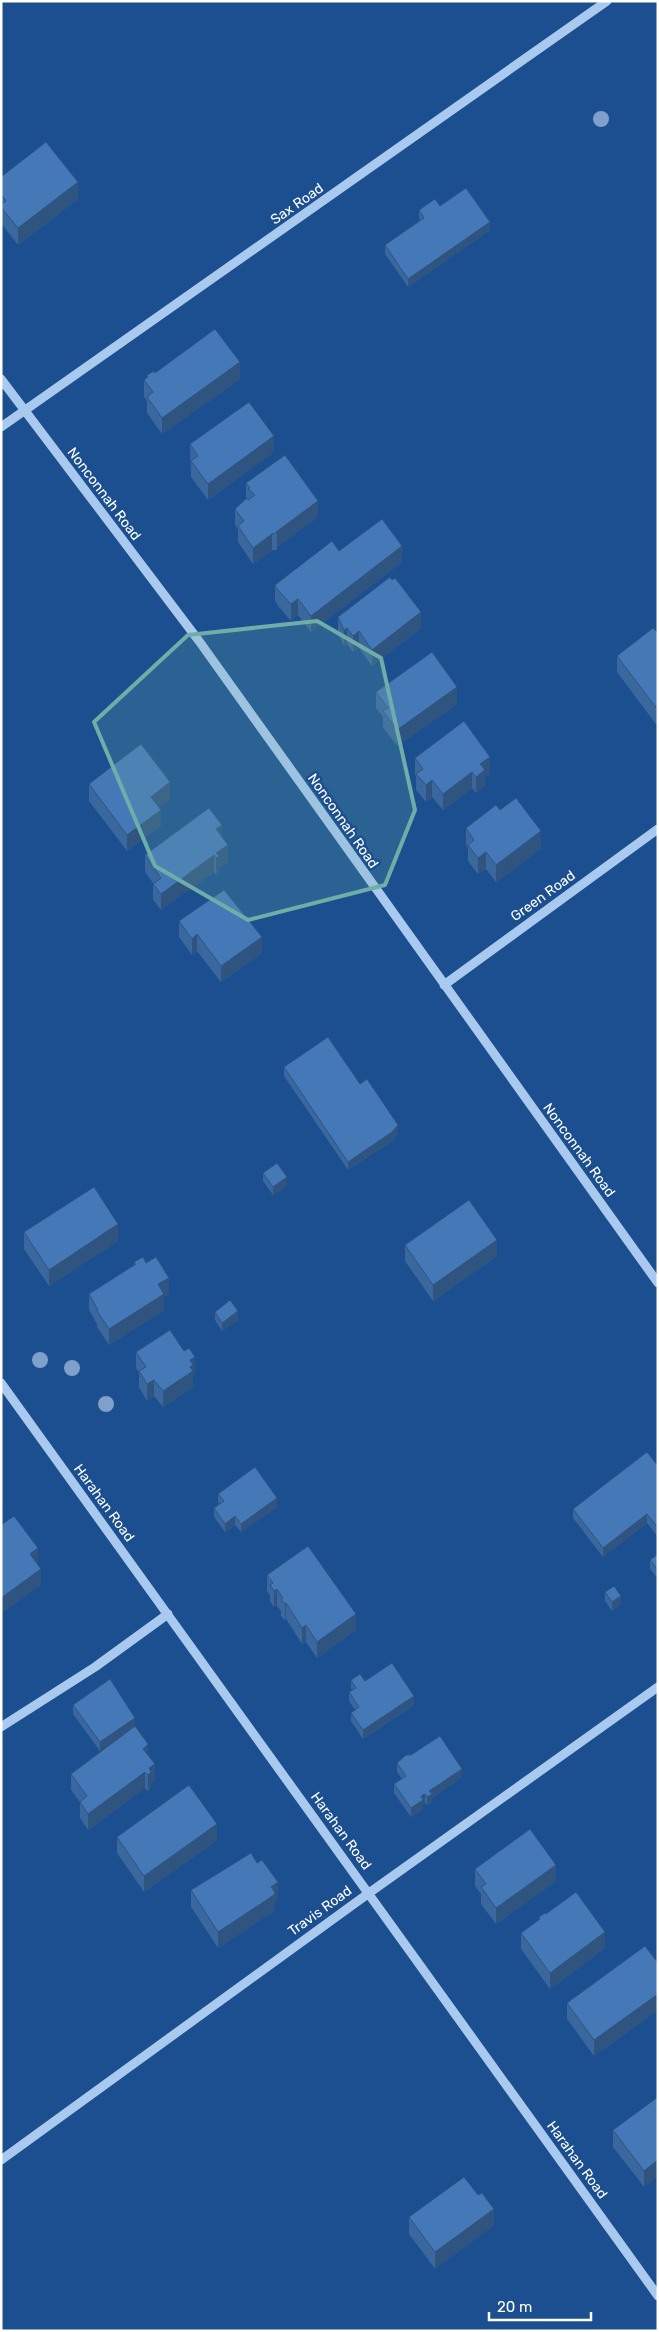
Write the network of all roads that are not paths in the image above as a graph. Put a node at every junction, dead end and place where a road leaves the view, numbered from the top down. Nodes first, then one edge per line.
1 (607, 1) edge
2 (1, 379) edge
3 (24, 411) junction
4 (1, 428) edge
5 (658, 829) edge
6 (444, 985) junction
7 (658, 1283) edge
8 (1, 1383) edge
9 (168, 1614) junction
10 (658, 1687) edge
11 (1, 1727) edge
12 (369, 1893) junction
13 (1, 2160) edge
14 (658, 2296) edge

1 - 3 street, Sax Road
2 - 3 street, Nonconnah Road
3 - 4 street, Sax Road
3 - 6 street, Nonconnah Road
5 - 6 street, Green Road
6 - 7 street, Nonconnah Road
8 - 9 street, Harahan Road
9 - 11 street
9 - 12 street, Harahan Road
10 - 12 street, Travis Road
12 - 13 street, Travis Road
12 - 14 street, Harahan Road

